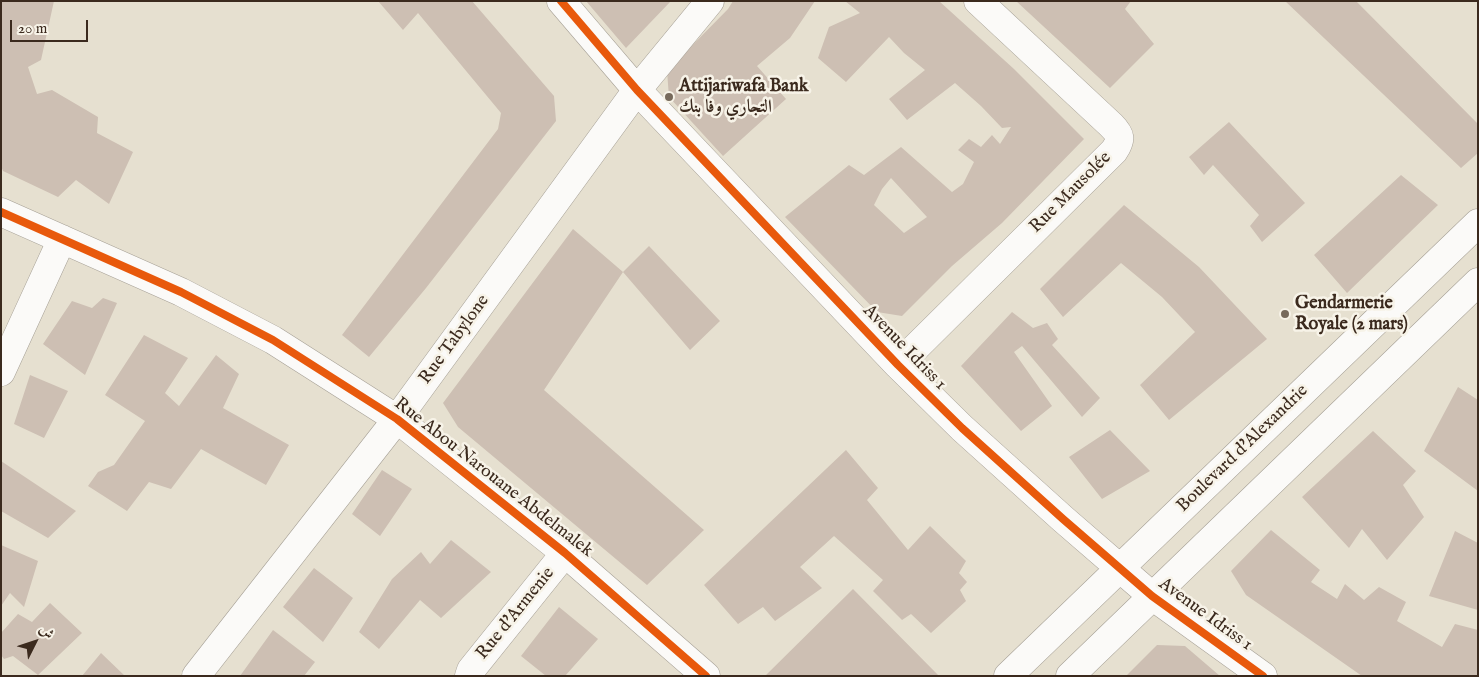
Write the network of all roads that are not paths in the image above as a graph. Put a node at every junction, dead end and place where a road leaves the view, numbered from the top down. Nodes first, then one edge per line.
1 (560, 1) edge
2 (710, 1) edge
3 (978, 1) edge
4 (637, 90) junction
5 (1, 212) edge
6 (1478, 222) edge
7 (62, 239) junction
8 (1478, 282) edge
9 (898, 365) junction
10 (1, 372) edge
11 (398, 419) junction
12 (565, 553) junction
13 (1120, 568) junction
14 (1152, 596) junction
15 (196, 676) edge
16 (469, 676) edge
17 (706, 676) edge
18 (1008, 676) edge
19 (1070, 676) edge
20 (1263, 676) edge

1 - 4 street, Avenue Idriss 1
2 - 4 street, Rue Tabylone
3 - 9 street, Rue Mausolée
4 - 9 street, Avenue Idriss 1
4 - 11 street, Rue Tabylone
5 - 7 street, Rue Abou Narouane Abdelmalek
6 - 13 street, Boulevard d'Alexandrie
7 - 10 street
7 - 11 street, Rue Abou Narouane Abdelmalek
8 - 14 street
9 - 13 street, Avenue Idriss 1
11 - 12 street, Rue Abou Narouane Abdelmalek
11 - 15 street, Rue Tabylone
12 - 16 street, Rue d'Armenie
12 - 17 street, Rue Abou Narouane Abdelmalek
13 - 14 street, Avenue Idriss 1
13 - 18 street, Boulevard d'Alexandrie
14 - 19 street
14 - 20 street, Avenue Idriss 1

